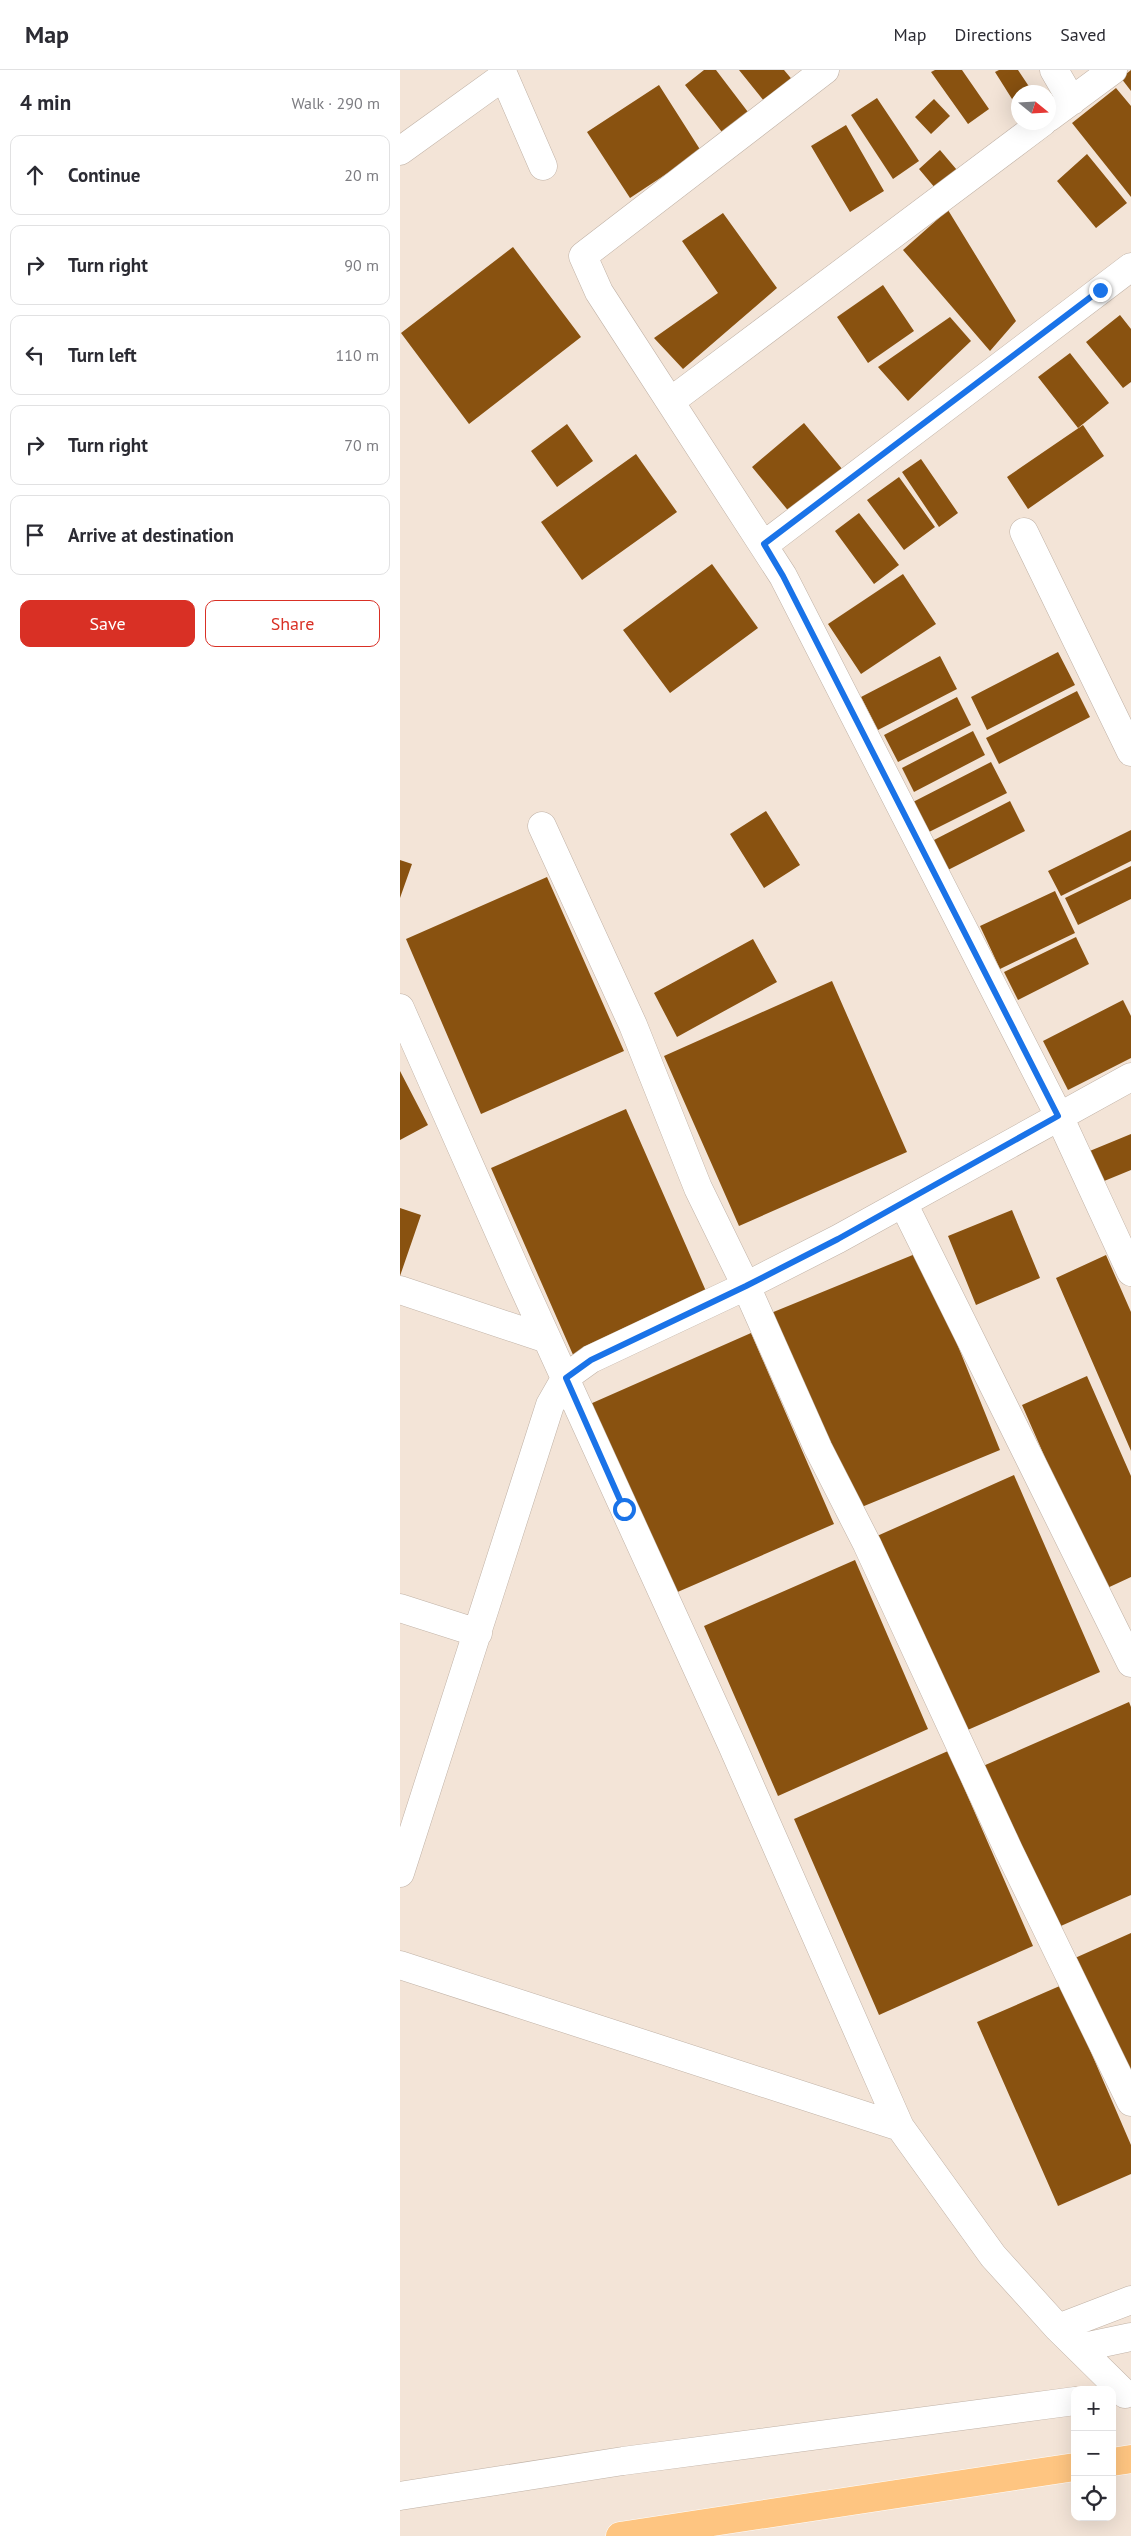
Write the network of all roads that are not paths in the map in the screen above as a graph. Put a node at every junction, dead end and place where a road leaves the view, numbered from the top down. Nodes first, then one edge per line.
1 (825, 70) edge
2 (1054, 70) edge
3 (1114, 70) edge
4 (502, 73) edge
5 (1072, 101) junction
6 (1056, 112) edge
7 (1032, 130) edge
8 (400, 151) edge
9 (544, 166) dead end
10 (1131, 267) edge
11 (671, 401) junction
12 (1024, 532) dead end
13 (764, 544) junction
14 (1131, 752) edge
15 (542, 826) dead end
16 (400, 1008) edge
17 (1131, 1077) edge
18 (1058, 1116) junction
19 (903, 1203) junction
20 (1131, 1272) edge
21 (746, 1286) junction
22 (400, 1290) edge
23 (547, 1339) junction
24 (566, 1378) junction
25 (400, 1608) edge
26 (478, 1633) junction
27 (1131, 1663) edge
28 (400, 1873) edge
29 (400, 1965) edge
30 (1131, 2102) edge
31 (900, 2127) junction
32 (1131, 2300) edge
33 (1058, 2328) junction
34 (1131, 2337) edge
35 (1079, 2348) junction
36 (1123, 2394) edge
37 (1071, 2402) edge
38 (1131, 2459) edge
39 (1116, 2461) edge
40 (1071, 2468) edge
41 (400, 2496) edge
42 (620, 2536) edge

1 - 11 street
2 - 5 street
3 - 5 street
4 - 8 street
4 - 9 street
5 - 6 street
7 - 11 street
10 - 13 street
11 - 13 street
12 - 14 street
13 - 18 street
15 - 21 street
16 - 23 street
17 - 18 street
18 - 19 street
18 - 20 street
19 - 21 street
19 - 27 street
21 - 24 street
21 - 30 street
22 - 23 street
23 - 24 street
24 - 26 street
24 - 31 street
25 - 26 street
26 - 28 street
29 - 31 street
31 - 33 street
32 - 33 street
33 - 35 street
34 - 35 street
35 - 36 street
37 - 41 street
38 - 39 main road
40 - 42 main road

